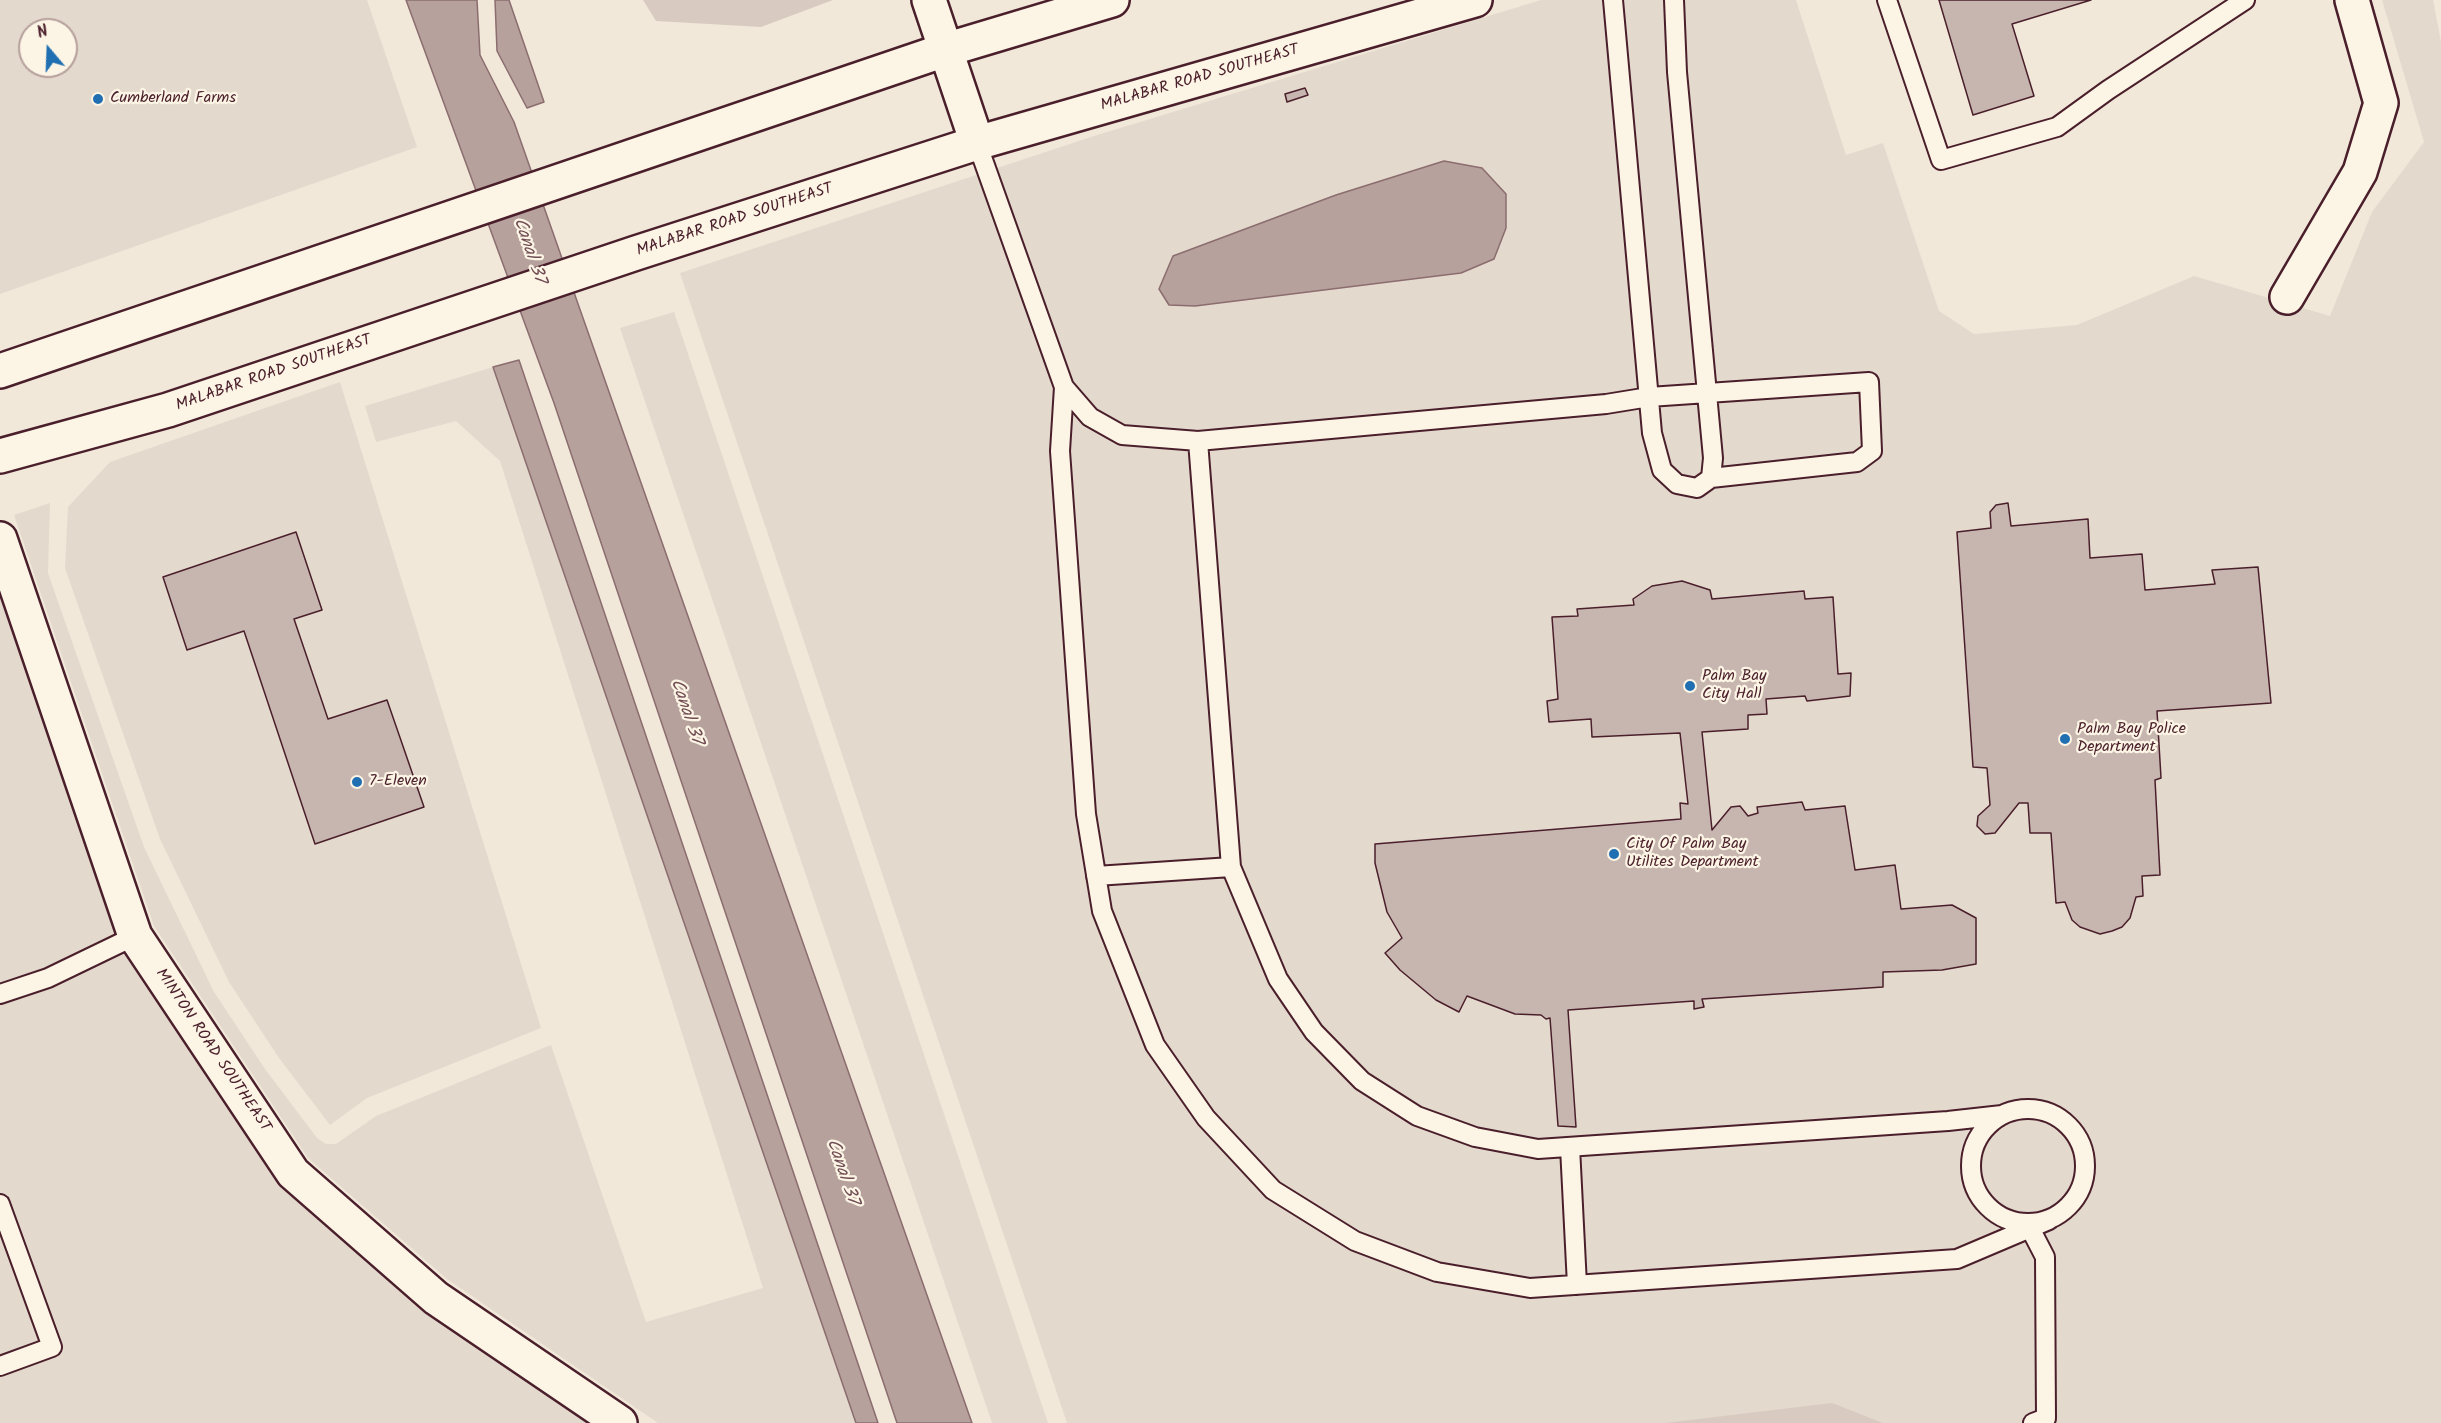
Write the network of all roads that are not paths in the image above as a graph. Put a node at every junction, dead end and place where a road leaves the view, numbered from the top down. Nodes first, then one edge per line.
1 (930, 0) edge
2 (1112, 0) edge
3 (1475, 0) edge
4 (1613, 0) edge
5 (1674, 0) edge
6 (1887, 0) edge
7 (2245, 0) edge
8 (2352, 0) edge
9 (945, 50) junction
10 (977, 143) junction
11 (2287, 297) dead end
12 (0, 370) edge
13 (1064, 387) junction
14 (1707, 393) junction
15 (1649, 398) junction
16 (1198, 441) junction
17 (0, 456) edge
18 (1711, 478) junction
19 (0, 539) edge
20 (1231, 867) junction
21 (1096, 876) junction
22 (135, 936) junction
23 (0, 994) edge
24 (2002, 1114) junction
25 (1570, 1147) junction
26 (0, 1204) edge
27 (2049, 1220) junction
28 (2030, 1228) junction
29 (1577, 1285) junction
30 (0, 1366) edge
31 (620, 1423) edge
32 (2033, 1423) edge

1 - 9 main road
2 - 9 main road
3 - 10 main road, MALABAR ROAD SOUTHEAST
4 - 15 lane
5 - 14 lane
6 - 7 lane
8 - 11 main road
9 - 10 main road
9 - 12 main road
10 - 13 lane
10 - 17 main road, MALABAR ROAD SOUTHEAST
13 - 16 lane
13 - 21 lane
14 - 15 lane
14 - 18 lane
14 - 18 lane
15 - 16 lane
15 - 18 lane
16 - 20 lane
19 - 22 main road, MINTON ROAD SOUTHEAST
20 - 21 lane
20 - 25 lane
21 - 29 lane
22 - 23 lane
22 - 31 main road, MINTON ROAD SOUTHEAST
24 - 25 lane
24 - 27 lane
24 - 27 lane
25 - 29 lane
26 - 30 lane
27 - 28 lane
28 - 29 lane
28 - 32 lane

